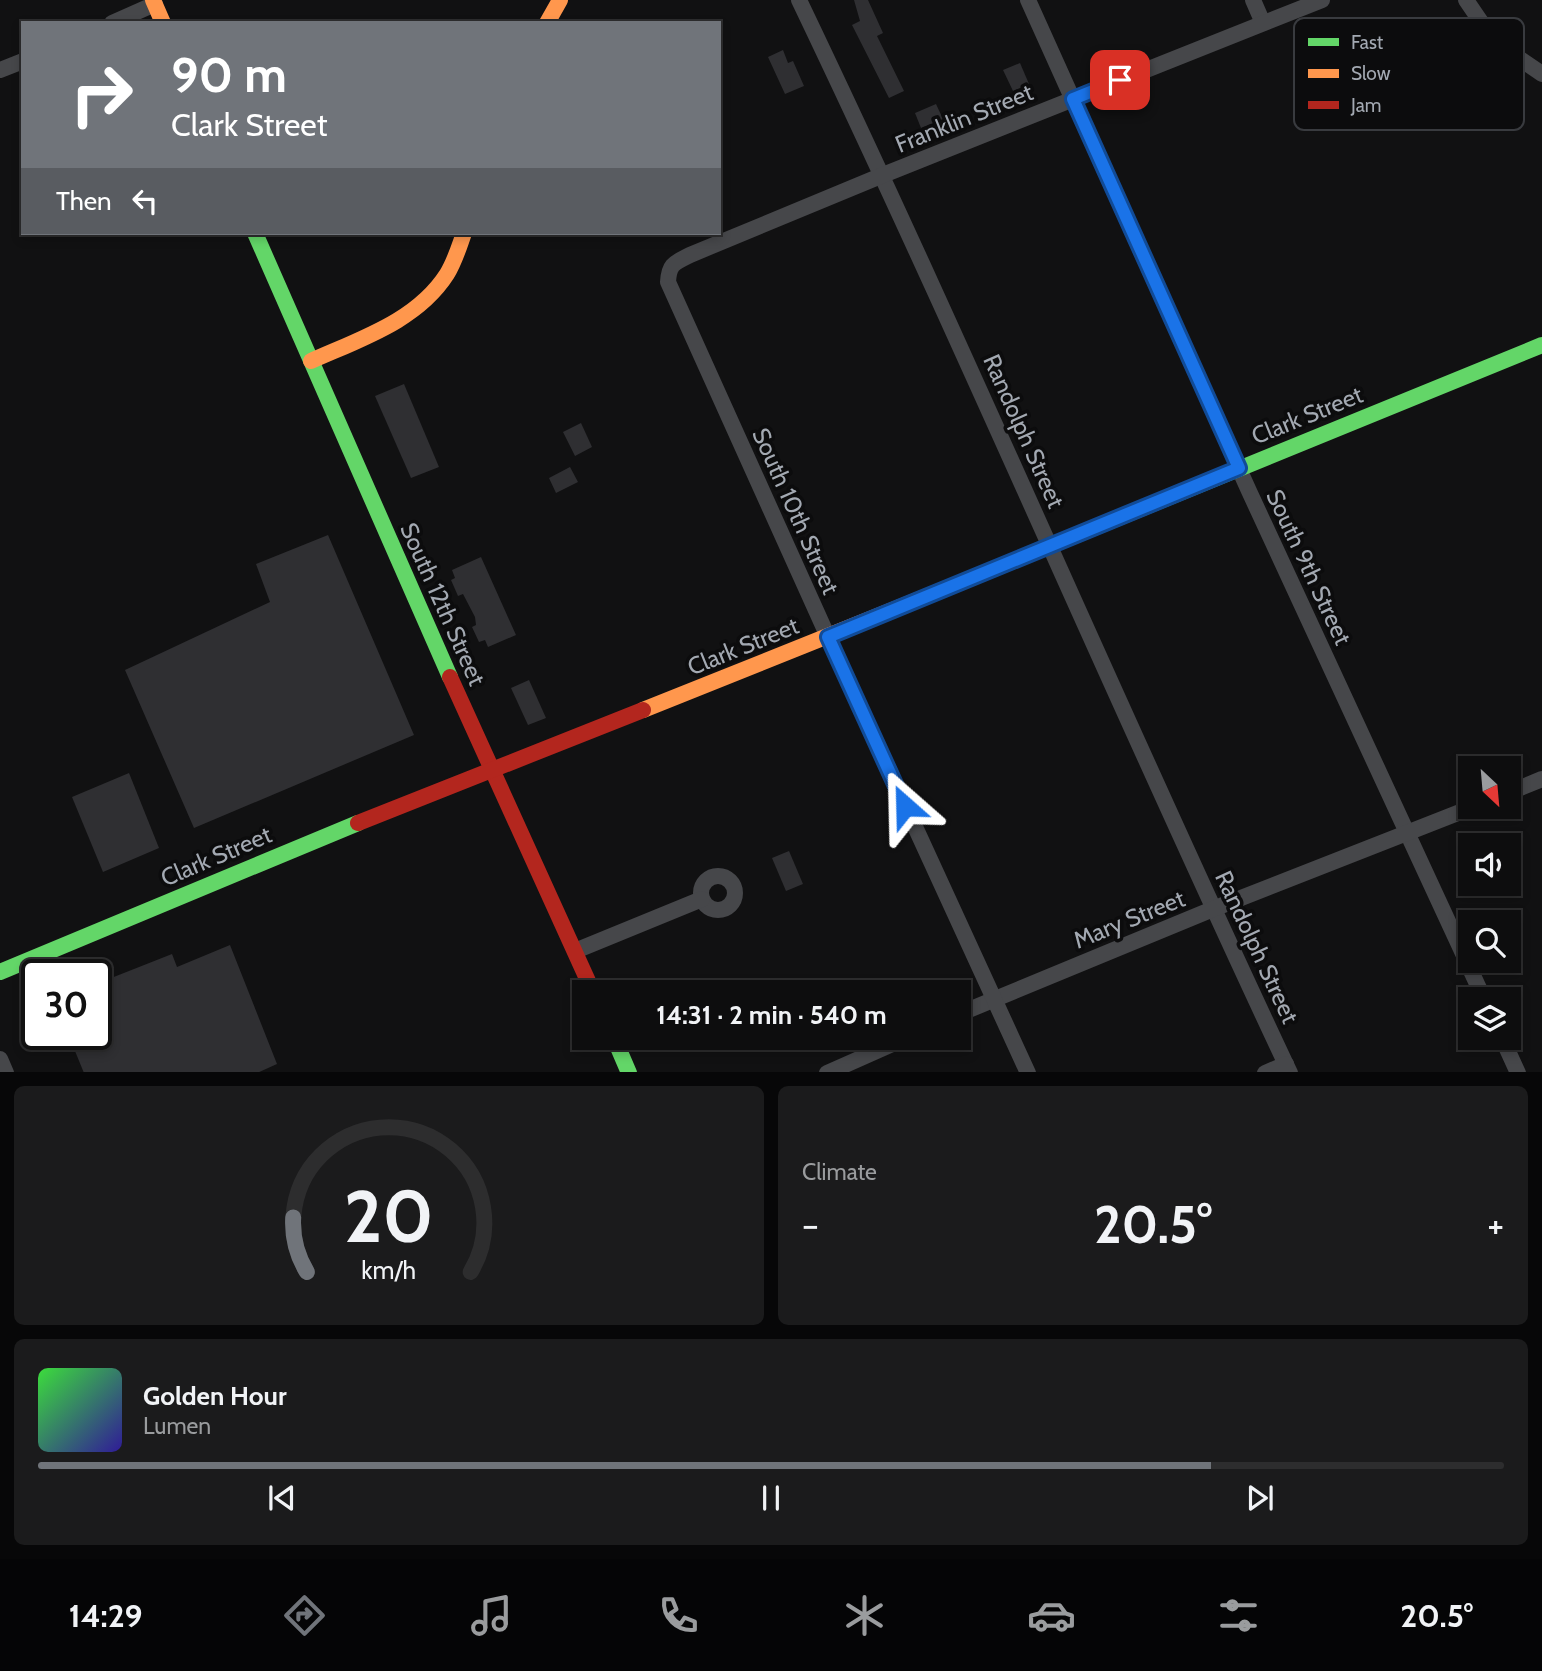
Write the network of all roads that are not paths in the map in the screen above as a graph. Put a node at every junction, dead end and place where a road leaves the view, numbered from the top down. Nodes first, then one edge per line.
1 (560, 0) edge
2 (799, 0) edge
3 (1028, 0) edge
4 (1253, 0) edge
5 (1322, 0) edge
6 (1466, 0) edge
7 (154, 2) edge
8 (1478, 18) edge
9 (116, 21) edge
10 (162, 21) edge
11 (549, 21) edge
12 (1263, 23) junction
13 (21, 62) edge
14 (1524, 62) edge
15 (0, 70) edge
16 (1542, 74) edge
17 (1073, 99) junction
18 (883, 175) junction
19 (256, 235) edge
20 (463, 235) edge
21 (669, 271) joint
22 (1542, 345) edge
23 (311, 361) junction
24 (1239, 468) junction
25 (1051, 545) junction
26 (828, 637) junction
27 (494, 771) junction
28 (1542, 779) edge
29 (1521, 788) edge
30 (1458, 813) edge
31 (1407, 834) junction
32 (702, 900) dead end
33 (1213, 909) junction
34 (575, 951) junction
35 (0, 972) edge
36 (588, 980) edge
37 (1478, 987) edge
38 (994, 999) junction
39 (971, 1009) edge
40 (619, 1050) edge
41 (879, 1050) edge
42 (1507, 1050) edge
43 (1288, 1068) edge
44 (629, 1072) edge
45 (829, 1072) edge
46 (1028, 1072) edge
47 (1270, 1072) edge
48 (1518, 1072) edge

1 - 11 street
2 - 18 street, Randolph Street
3 - 17 street, South 9th Street
4 - 12 street
5 - 12 street, Franklin Street
6 - 8 street
7 - 9 street
7 - 10 street
12 - 17 street, Franklin Street
13 - 15 street
14 - 16 street
17 - 18 street, Franklin Street
17 - 24 street, South 9th Street
18 - 21 street, Franklin Street
18 - 25 street, Randolph Street
19 - 23 street, South 12th Street
20 - 23 street
21 - 26 street, South 10th Street
22 - 24 street, Clark Street
23 - 27 street, South 12th Street
24 - 25 street, Clark Street
24 - 31 street, South 9th Street
25 - 26 street, Clark Street
25 - 33 street, Randolph Street
26 - 27 street, Clark Street
26 - 38 street, South 10th Street
27 - 34 street, South 12th Street
27 - 35 street, Clark Street
28 - 29 street
30 - 31 street, Mary Street
31 - 33 street, Mary Street
31 - 37 street, South 9th Street
32 - 34 street
33 - 38 street, Mary Street
33 - 43 street, Randolph Street
34 - 36 street, South 12th Street
38 - 39 street, Mary Street
38 - 46 street, South 10th Street
40 - 44 street
41 - 45 street
42 - 48 street
43 - 47 street

